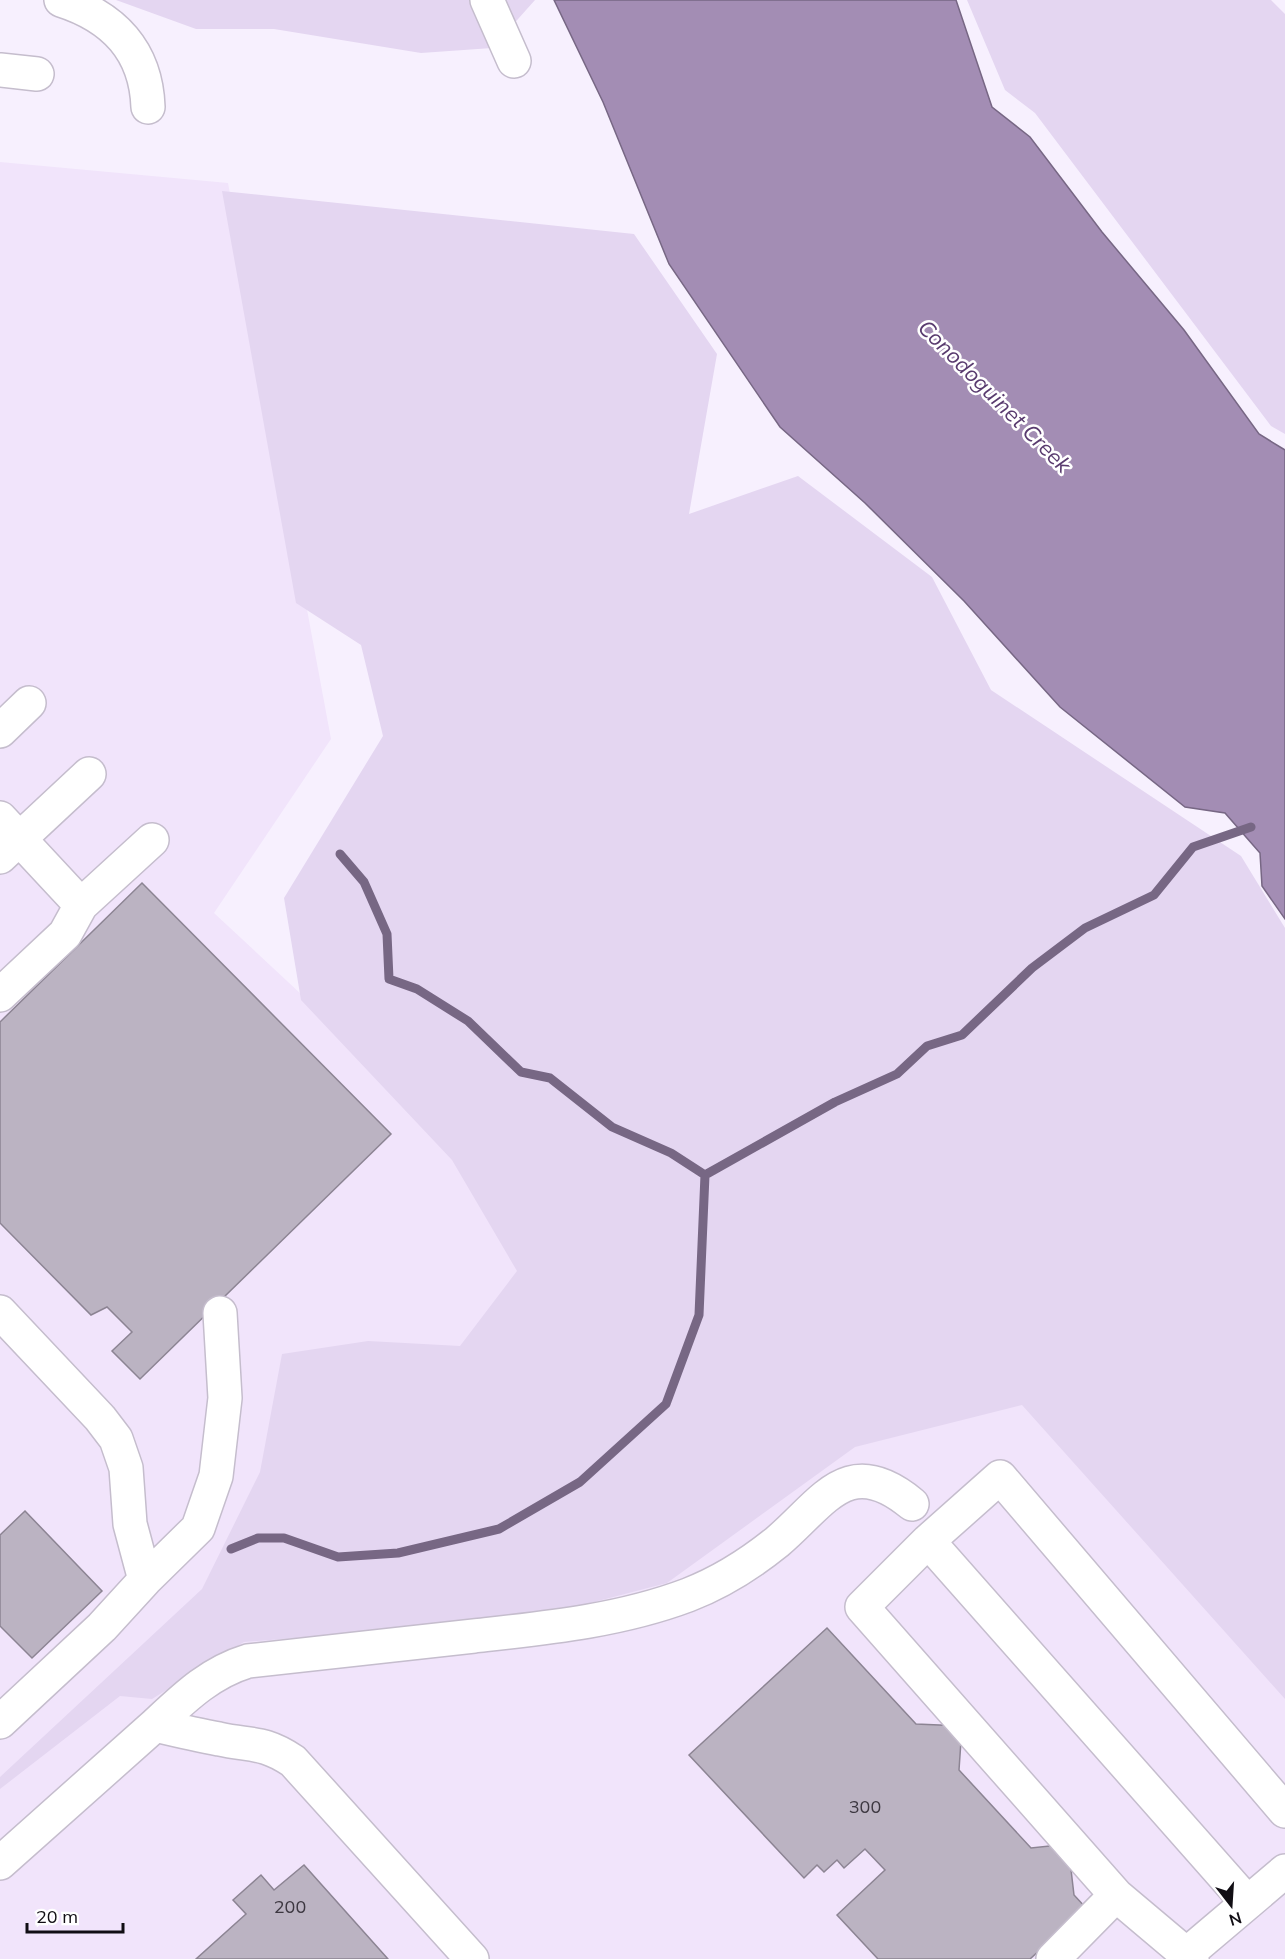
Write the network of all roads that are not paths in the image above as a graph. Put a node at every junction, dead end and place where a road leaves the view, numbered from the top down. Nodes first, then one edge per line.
1 (61, 0) edge
2 (487, 0) edge
3 (514, 61) dead end
4 (0, 70) edge
5 (37, 74) dead end
6 (148, 107) dead end
7 (29, 704) dead end
8 (0, 731) edge
9 (89, 774) dead end
10 (6, 838) edge
11 (152, 840) dead end
12 (81, 905) junction
13 (0, 995) edge
14 (0, 1312) edge
15 (220, 1313) dead end
16 (912, 1504) dead end
17 (928, 1541) junction
18 (146, 1580) junction
19 (0, 1722) edge
20 (155, 1725) junction
21 (1285, 1811) edge
22 (0, 1863) edge
23 (1285, 1871) edge
24 (1116, 1895) junction
25 (1247, 1902) junction
26 (1190, 1956) edge
27 (472, 1959) edge
28 (1052, 1959) edge

1 - 6 street
2 - 3 street
4 - 5 street
7 - 8 street
9 - 10 street
10 - 12 street
11 - 12 street
12 - 13 street
14 - 18 street
15 - 18 street
16 - 20 street
17 - 21 street
17 - 24 street
17 - 25 street
18 - 19 street
20 - 22 street
20 - 27 street
23 - 25 street
24 - 26 street
24 - 28 street
25 - 26 street

